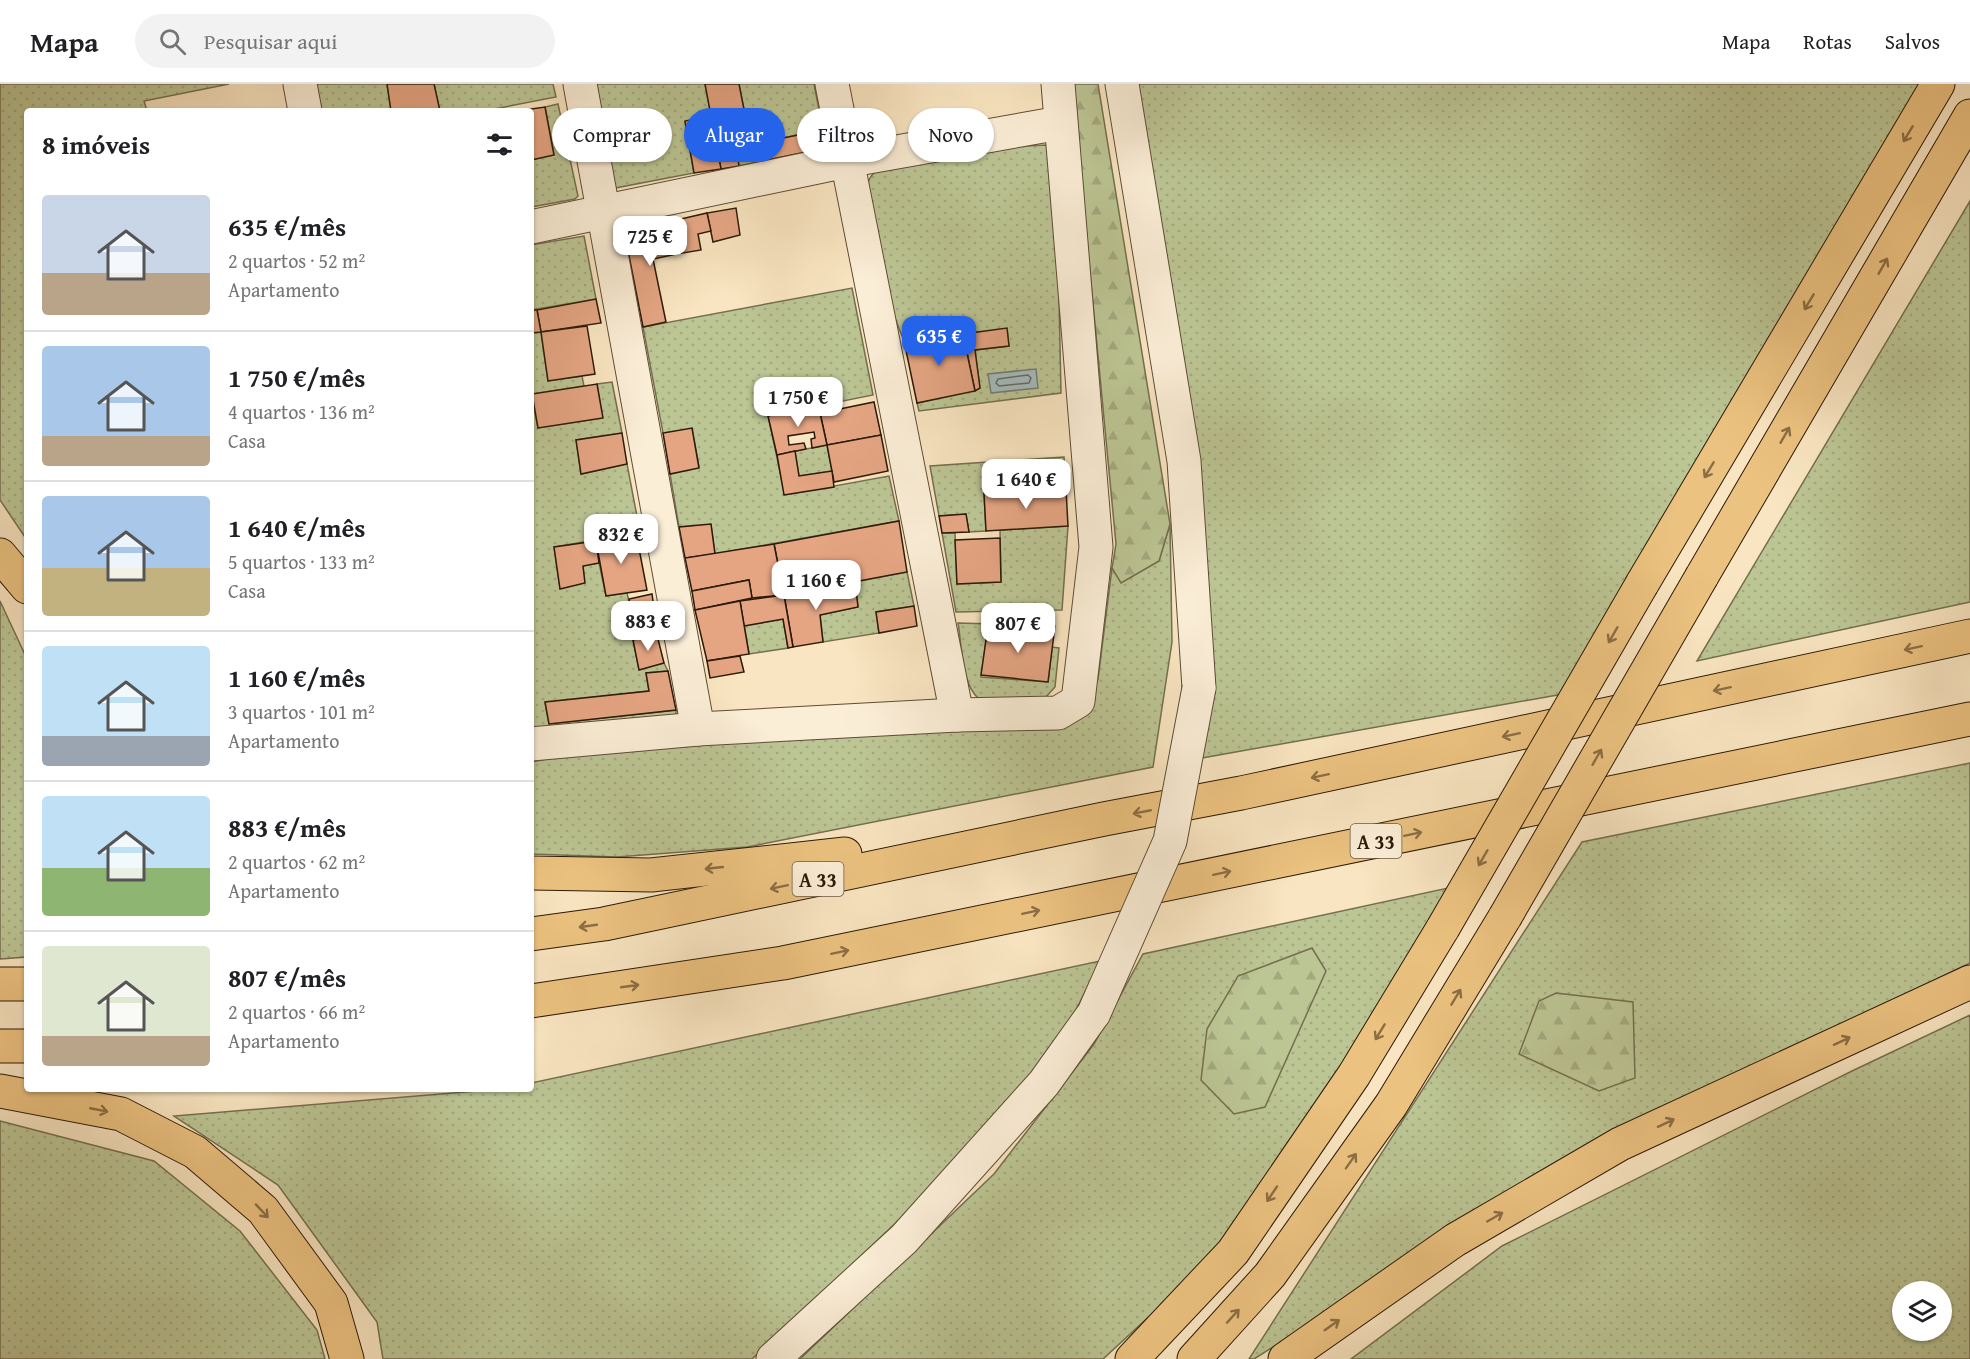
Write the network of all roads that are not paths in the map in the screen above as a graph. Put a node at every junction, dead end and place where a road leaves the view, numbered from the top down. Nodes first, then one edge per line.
1 (300, 84) edge
2 (580, 84) edge
3 (832, 84) edge
4 (1058, 84) edge
5 (1122, 84) edge
6 (1938, 84) edge
7 (304, 108) edge
8 (836, 108) edge
9 (1970, 116) edge
10 (1060, 123) junction
11 (896, 151) edge
12 (837, 162) edge
13 (846, 162) edge
14 (605, 213) junction
15 (534, 226) edge
16 (0, 555) edge
17 (24, 583) edge
18 (1970, 636) edge
19 (957, 715) junction
20 (1970, 719) edge
21 (698, 729) junction
22 (534, 744) edge
23 (1104, 819) junction
24 (534, 873) edge
25 (534, 934) edge
26 (1970, 982) edge
27 (0, 984) edge
28 (24, 984) edge
29 (534, 1001) edge
30 (24, 1046) edge
31 (0, 1047) edge
32 (0, 1091) edge
33 (347, 1359) edge
34 (773, 1359) edge
35 (1132, 1359) edge
36 (1194, 1359) edge
37 (1285, 1359) edge

1 - 7 street
2 - 14 street
3 - 8 street
4 - 10 street
5 - 34 street, bridge
6 -> 35 highway, bridge
36 -> 9 highway, bridge
10 - 11 street
10 - 19 street
12 - 14 street
13 - 19 street
14 - 15 street
14 - 21 street
16 - 17 highway
18 -> 23 highway, A 33
19 - 21 street
29 -> 20 highway, A 33
21 - 22 street
23 -> 24 highway
23 -> 25 highway, A 33
37 -> 26 highway
27 - 28 highway
30 - 31 highway
32 -> 33 highway

